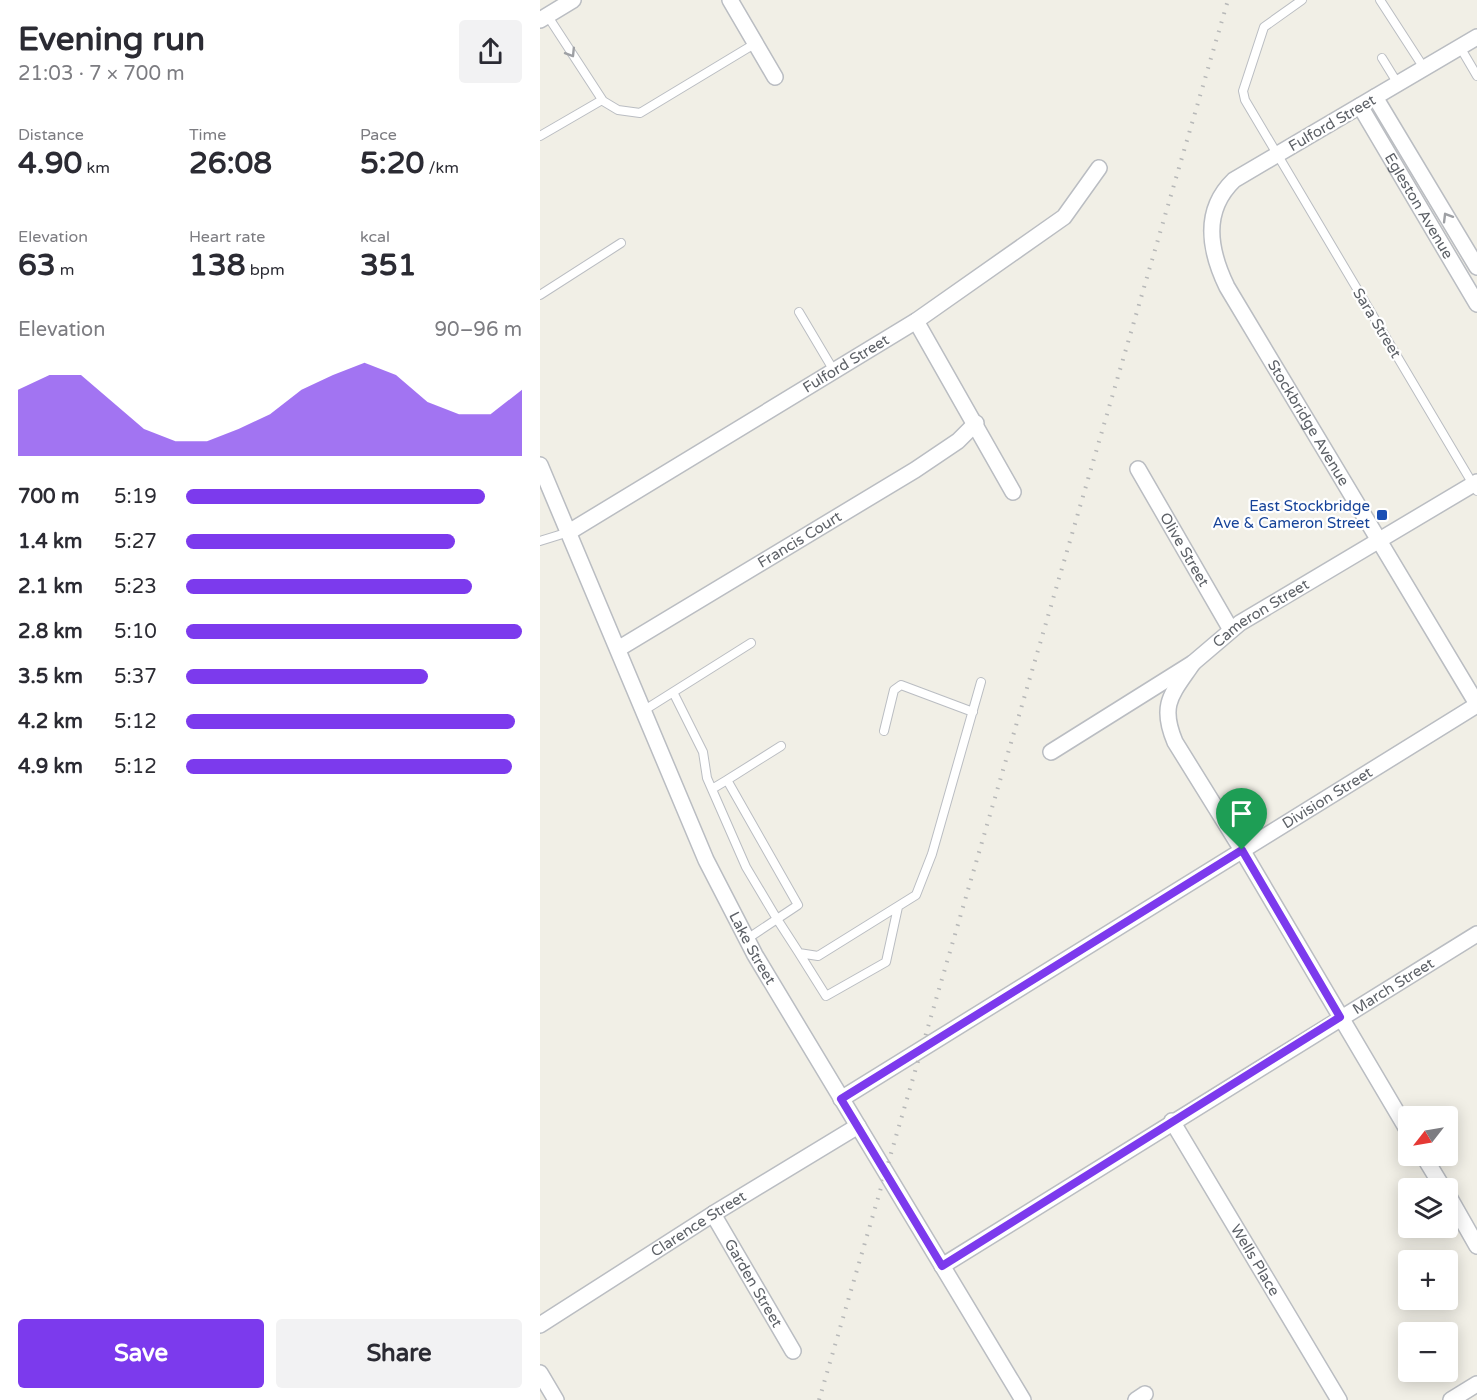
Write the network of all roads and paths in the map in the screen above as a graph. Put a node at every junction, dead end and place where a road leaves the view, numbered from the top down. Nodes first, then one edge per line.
1 (573, 0) edge
2 (730, 0) edge
3 (1302, 0) edge
4 (1380, 0) edge
5 (544, 17) edge
6 (1477, 37) edge
7 (756, 44) junction
8 (1460, 47) junction
9 (1382, 58) dead end
10 (1424, 68) junction
11 (1477, 76) edge
12 (775, 77) dead end
13 (1398, 84) junction
14 (1375, 98) junction
15 (602, 100) junction
16 (1360, 106) junction
17 (540, 136) edge
18 (1277, 154) junction
19 (1099, 168) dead end
20 (1210, 229) joint
21 (621, 243) dead end
22 (1475, 264) edge
23 (1457, 270) junction
24 (540, 295) edge
25 (1477, 304) edge
26 (799, 312) dead end
27 (916, 321) junction
28 (834, 371) junction
29 (976, 423) junction
30 (540, 465) edge
31 (1138, 469) dead end
32 (1476, 486) edge
33 (1013, 492) dead end
34 (569, 532) junction
35 (1381, 540) junction
36 (540, 541) edge
37 (1231, 630) junction
38 (751, 643) dead end
39 (618, 649) junction
40 (1193, 663) junction
41 (981, 682) dead end
42 (673, 692) junction
43 (1477, 705) edge
44 (643, 711) junction
45 (973, 712) junction
46 (884, 730) dead end
47 (781, 746) dead end
48 (1051, 752) dead end
49 (727, 780) junction
50 (712, 789) junction
51 (1242, 850) junction
52 (898, 907) junction
53 (777, 919) junction
54 (1477, 934) edge
55 (747, 939) junction
56 (800, 953) junction
57 (1340, 1017) junction
58 (841, 1099) junction
59 (1398, 1114) edge
60 (1172, 1121) junction
61 (858, 1126) junction
62 (1458, 1213) edge
63 (713, 1214) junction
64 (1477, 1246) edge
65 (942, 1266) junction
66 (540, 1325) edge
67 (793, 1351) dead end
68 (540, 1374) edge
69 (1477, 1384) edge
70 (556, 1400) edge
71 (1023, 1400) edge
72 (1339, 1400) edge
73 (1452, 1400) edge

1 - 5 street
2 - 7 street
3 - 18 lane, Sara Street
4 - 10 lane
5 -> 15 lane
6 - 8 street, Fulford Street
7 - 12 street
7 - 15 lane
8 - 10 street, Fulford Street
8 - 11 lane
9 - 13 lane
10 - 13 street, Fulford Street
13 - 14 street, Fulford Street
14 - 16 street, Fulford Street
22 -> 14 street, Egleston Avenue
15 - 17 lane
16 - 18 street, Fulford Street
16 - 23 street, Egleston Avenue
18 - 20 street, Fulford Street
18 - 32 lane, Sara Street
19 - 27 street, Fulford Street
20 - 35 street, Stockbridge Avenue
21 - 24 lane
22 - 23 street
23 - 25 street, Egleston Avenue
26 - 28 lane
27 - 28 street, Fulford Street
27 - 29 street
28 - 34 street, Fulford Street
29 - 33 street
29 - 39 street, Francis Court
30 - 34 street, Lake Street
31 - 37 street, Olive Street
32 - 35 street, Cameron Street
34 - 36 lane
34 - 39 street, Lake Street
35 - 37 street, Cameron Street
35 - 43 street, Stockbridge Avenue
37 - 40 street, Cameron Street
38 - 42 lane
39 - 44 street, Lake Street
40 - 48 street, Cameron Street
40 - 51 street
41 - 45 lane
42 - 44 lane
42 - 50 lane
43 - 51 street, Division Street
44 - 55 street, Lake Street
45 - 46 lane
45 - 52 lane
47 - 49 lane
49 - 50 lane
49 - 53 lane
50 - 53 lane
51 - 57 street
51 - 58 street, Division Street
52 - 56 lane
52 - 56 lane
53 - 55 lane
53 - 56 lane
54 - 57 street, March Street
55 - 58 street, Lake Street
57 - 59 street
57 - 60 street, March Street
58 - 61 street, Lake Street
60 - 65 street, March Street
60 - 72 street, Wells Place
61 - 63 street, Clarence Street
61 - 65 street, Lake Street
62 - 64 street
63 - 66 street, Clarence Street
63 - 67 street, Garden Street
65 - 71 street, Lake Street
68 - 70 street
69 - 73 street

